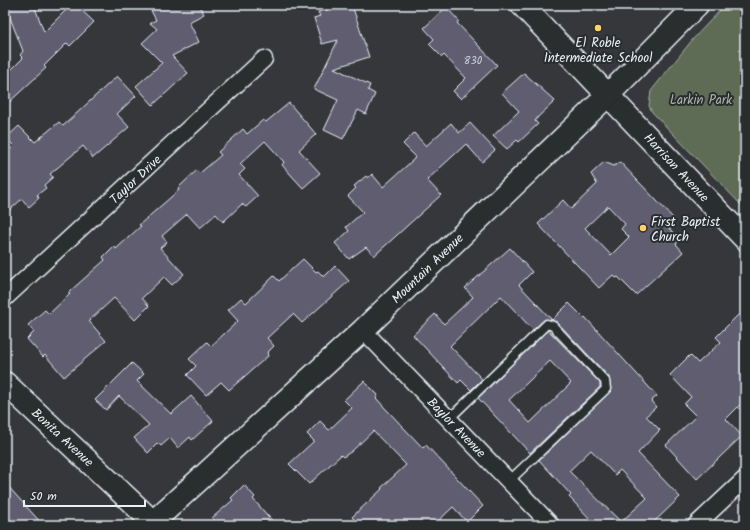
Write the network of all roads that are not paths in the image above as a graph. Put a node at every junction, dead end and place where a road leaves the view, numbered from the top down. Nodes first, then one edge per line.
1 (522, 5) edge
2 (697, 5) edge
3 (264, 59) dead end
4 (609, 94) junction
5 (745, 239) edge
6 (5, 298) edge
7 (363, 330) junction
8 (5, 383) edge
9 (449, 419) junction
10 (745, 479) edge
11 (509, 481) junction
12 (154, 524) edge
13 (551, 525) edge
14 (696, 525) edge

1 - 4 main road, Harrison Avenue
2 - 4 main road, Mountain Avenue
3 - 6 street, Taylor Drive
4 - 5 main road, Harrison Avenue
4 - 7 main road, Mountain Avenue
7 - 9 street, Baylor Avenue
7 - 12 main road, Mountain Avenue
8 - 12 main road, Bonita Avenue
9 - 11 street, Baylor Avenue
9 - 11 lane
10 - 14 street
11 - 13 street, Baylor Avenue

